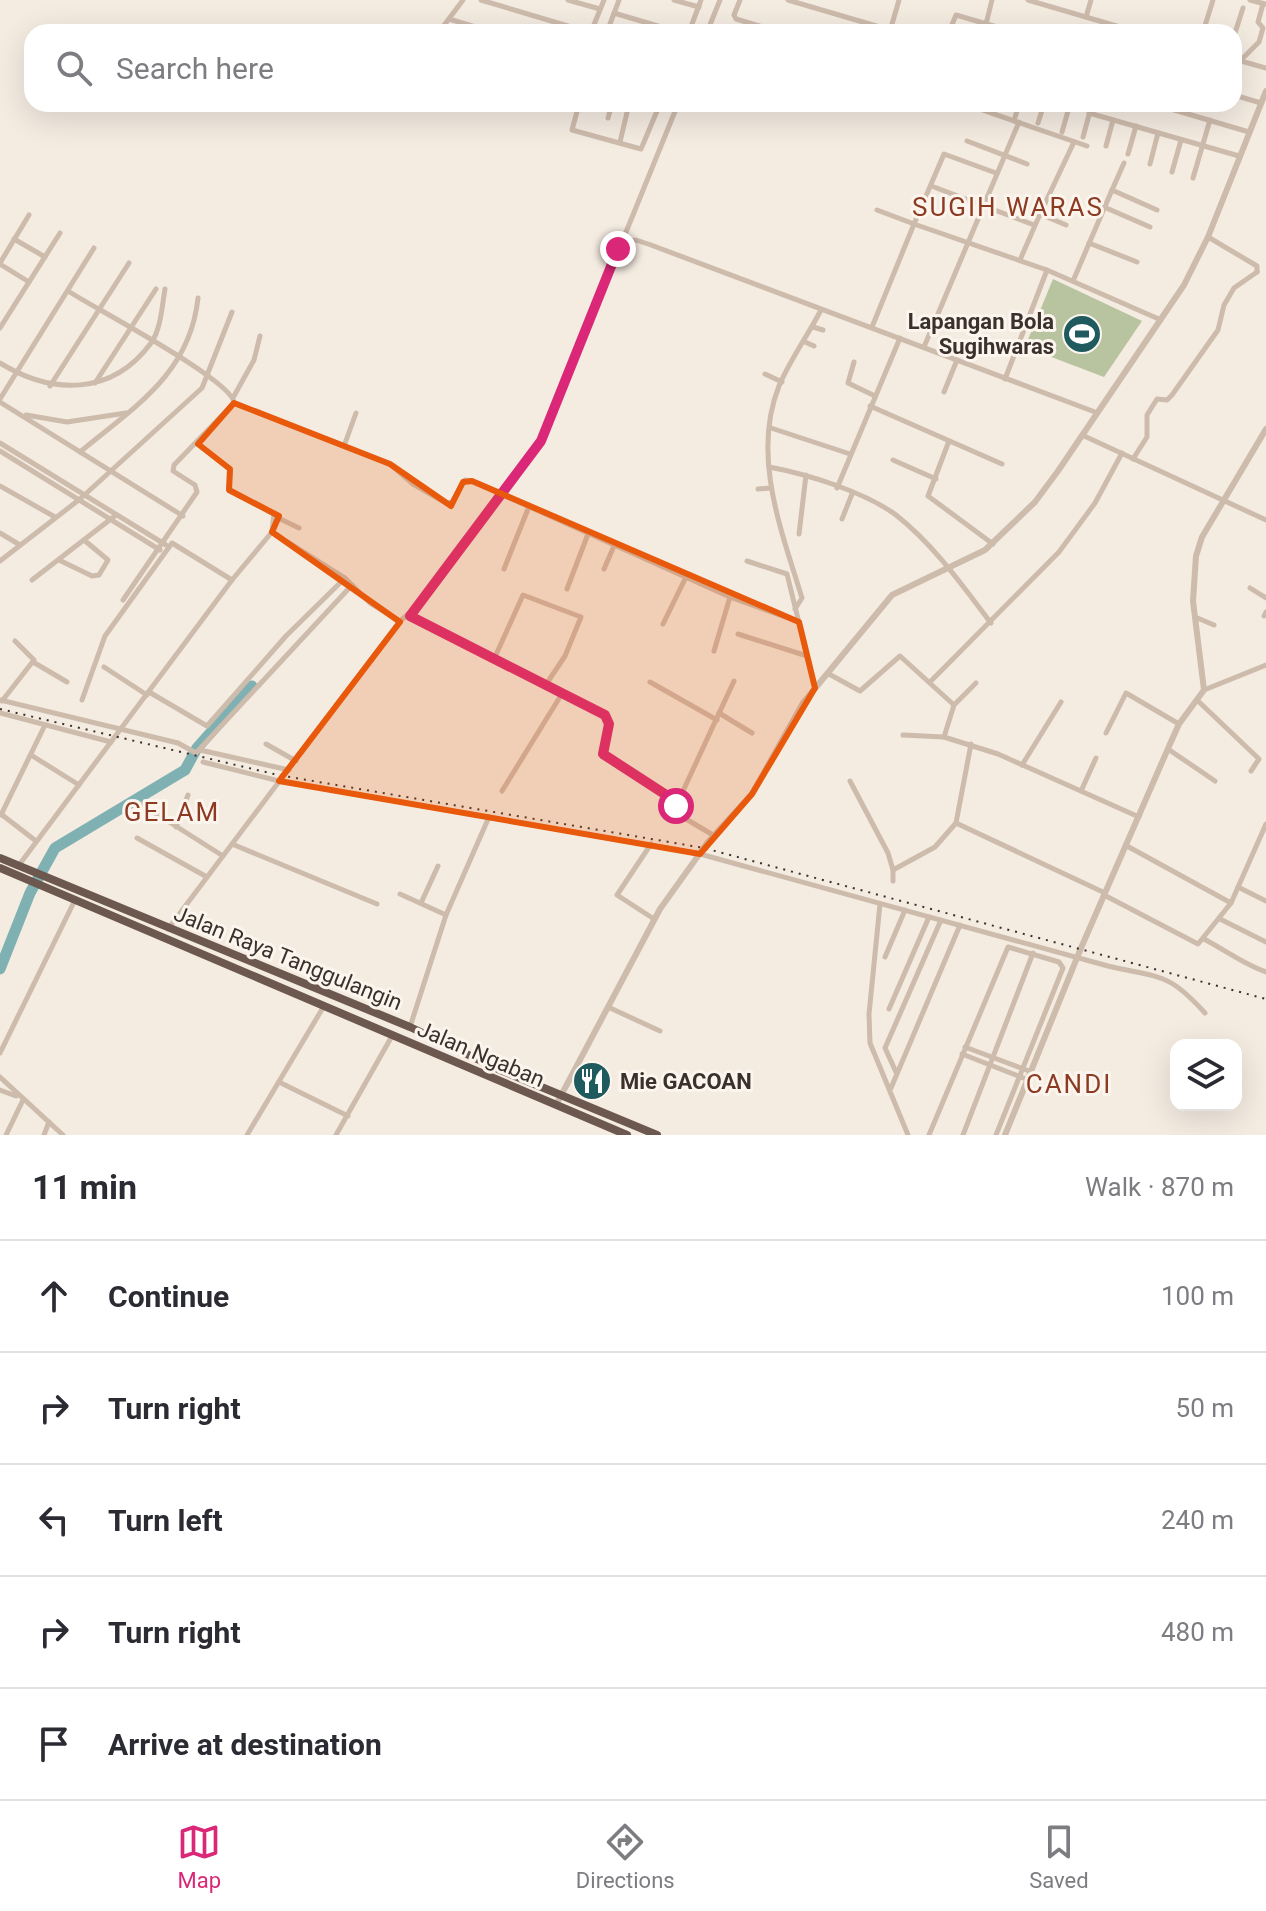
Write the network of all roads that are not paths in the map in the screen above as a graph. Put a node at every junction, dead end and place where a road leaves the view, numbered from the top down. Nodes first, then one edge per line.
1 (463, 0) edge
2 (481, 0) edge
3 (568, 0) edge
4 (604, 0) edge
5 (619, 0) edge
6 (674, 0) edge
7 (701, 0) edge
8 (720, 0) edge
9 (740, 0) edge
10 (788, 0) edge
11 (899, 0) edge
12 (992, 0) edge
13 (1028, 0) edge
14 (1091, 0) edge
15 (1213, 0) edge
16 (1250, 0) edge
17 (1265, 4) edge
18 (699, 7) junction
19 (1243, 8) dead end
20 (599, 11) junction
21 (613, 14) junction
22 (1086, 17) junction
23 (449, 19) junction
24 (445, 24) edge
25 (466, 24) edge
26 (563, 24) edge
27 (593, 24) edge
28 (610, 24) edge
29 (649, 24) edge
30 (692, 24) edge
31 (710, 24) edge
32 (753, 24) edge
33 (867, 24) edge
34 (892, 24) edge
35 (951, 24) edge
36 (986, 24) joint
37 (1102, 24) edge
38 (1206, 24) edge
39 (1238, 24) edge
40 (1242, 56) edge
41 (1242, 61) edge
42 (1266, 68) edge
43 (1266, 91) edge
44 (1242, 97) edge
45 (1261, 103) junction
46 (577, 112) edge
47 (610, 112) edge
48 (627, 112) edge
49 (655, 112) edge
50 (675, 112) edge
51 (1018, 112) edge
52 (1041, 112) edge
53 (1068, 112) edge
54 (1182, 112) edge
55 (992, 113) edge
56 (1089, 113) joint
57 (608, 118) dead end
58 (1113, 120) junction
59 (1210, 120) junction
60 (1016, 121) junction
61 (1038, 123) dead end
62 (1136, 126) junction
63 (1062, 132) dead end
64 (1249, 132) junction
65 (1158, 133) junction
66 (1083, 137) dead end
67 (1181, 140) junction
68 (967, 141) dead end
69 (620, 142) junction
70 (1074, 142) junction
71 (1203, 145) junction
72 (1087, 146) dead end
73 (1106, 146) dead end
74 (1128, 154) dead end
75 (1004, 155) junction
76 (1239, 156) junction
77 (1124, 163) dead end
78 (1027, 164) dead end
79 (1150, 164) dead end
80 (1172, 172) dead end
81 (996, 173) junction
82 (1193, 178) dead end
83 (934, 187) dead end
84 (1112, 190) junction
85 (981, 204) junction
86 (1104, 207) junction
87 (877, 210) dead end
88 (1157, 210) dead end
89 (1040, 214) junction
90 (29, 215) dead end
91 (914, 224) junction
92 (1034, 225) junction
93 (1066, 225) dead end
94 (1150, 227) dead end
95 (60, 233) dead end
96 (1208, 237) junction
97 (14, 239) junction
98 (626, 241) junction
99 (966, 241) junction
100 (1089, 243) junction
101 (94, 248) dead end
102 (45, 257) junction
103 (1020, 260) junction
104 (1137, 262) dead end
105 (129, 263) dead end
106 (0, 264) edge
107 (1047, 270) junction
108 (1261, 272) edge
109 (1073, 281) junction
110 (29, 282) junction
111 (156, 289) dead end
112 (165, 289) dead end
113 (68, 291) junction
114 (198, 298) dead end
115 (150, 302) junction
116 (162, 307) junction
117 (821, 310) junction
118 (99, 312) junction
119 (232, 312) dead end
120 (1161, 320) junction
121 (813, 327) junction
122 (872, 327) junction
123 (0, 328) edge
124 (130, 329) junction
125 (823, 330) dead end
126 (260, 336) dead end
127 (900, 338) junction
128 (152, 342) junction
129 (805, 342) junction
130 (814, 346) dead end
131 (924, 347) junction
132 (182, 357) junction
133 (957, 360) junction
134 (854, 362) dead end
135 (0, 363) edge
136 (18, 373) junction
137 (765, 374) dead end
138 (210, 376) junction
139 (1005, 379) junction
140 (778, 380) junction
141 (95, 384) junction
142 (50, 386) junction
143 (944, 392) dead end
144 (875, 396) junction
145 (234, 400) junction
146 (0, 402) edge
147 (870, 406) junction
148 (1095, 412) junction
149 (127, 413) junction
150 (356, 413) dead end
151 (21, 414) junction
152 (771, 428) junction
153 (1266, 429) edge
154 (1081, 435) junction
155 (949, 441) junction
156 (0, 443) edge
157 (198, 444) junction
158 (344, 446) junction
159 (0, 451) edge
160 (80, 452) junction
161 (1122, 453) junction
162 (850, 454) junction
163 (1133, 459) junction
164 (893, 460) dead end
165 (1002, 464) dead end
166 (769, 467) junction
167 (110, 471) junction
168 (806, 475) junction
169 (936, 479) junction
170 (0, 486) edge
171 (837, 488) junction
172 (852, 494) junction
173 (500, 495) junction
174 (82, 497) junction
175 (1223, 499) junction
176 (526, 508) junction
177 (116, 515) junction
178 (183, 516) junction
179 (55, 517) junction
180 (276, 517) junction
181 (842, 519) dead end
182 (110, 520) junction
183 (1266, 520) edge
184 (299, 528) dead end
185 (272, 532) junction
186 (0, 533) edge
187 (588, 534) junction
188 (799, 534) dead end
189 (84, 540) junction
190 (993, 544) junction
191 (20, 545) junction
192 (167, 545) junction
193 (614, 546) junction
194 (0, 561) edge
195 (60, 561) junction
196 (747, 561) dead end
197 (948, 567) junction
198 (504, 569) dead end
199 (604, 569) dead end
200 (686, 577) junction
201 (32, 580) dead end
202 (232, 580) junction
203 (348, 582) junction
204 (1250, 588) dead end
205 (567, 589) dead end
206 (730, 597) junction
207 (1266, 598) edge
208 (123, 600) dead end
209 (798, 607) junction
210 (410, 616) junction
211 (1195, 617) junction
212 (400, 621) junction
213 (799, 622) junction
214 (991, 623) junction
215 (663, 624) dead end
216 (1214, 625) dead end
217 (738, 634) dead end
218 (15, 641) dead end
219 (714, 651) dead end
220 (807, 656) junction
221 (495, 657) junction
222 (33, 662) junction
223 (1266, 665) edge
224 (104, 667) dead end
225 (827, 676) junction
226 (734, 681) dead end
227 (67, 682) dead end
228 (650, 682) dead end
229 (930, 682) junction
230 (548, 683) junction
231 (976, 683) dead end
232 (817, 687) junction
233 (1204, 690) junction
234 (563, 692) junction
235 (148, 693) junction
236 (82, 700) dead end
237 (1197, 700) junction
238 (1, 701) edge
239 (1061, 702) dead end
240 (954, 705) junction
241 (0, 713) edge
242 (719, 713) junction
243 (717, 720) junction
244 (1179, 724) junction
245 (45, 725) junction
246 (120, 731) junction
247 (752, 733) dead end
248 (1106, 733) dead end
249 (944, 734) junction
250 (903, 735) dead end
251 (111, 742) junction
252 (266, 744) dead end
253 (971, 744) junction
254 (1168, 749) junction
255 (196, 752) junction
256 (31, 755) junction
257 (1096, 758) dead end
258 (296, 761) junction
259 (203, 762) dead end
260 (1022, 765) junction
261 (289, 770) junction
262 (1251, 771) dead end
263 (279, 781) junction
264 (850, 781) dead end
265 (1215, 781) dead end
266 (79, 785) junction
267 (502, 791) dead end
268 (1081, 791) junction
269 (188, 795) dead end
270 (677, 802) junction
271 (141, 804) dead end
272 (0, 814) edge
273 (489, 817) junction
274 (1139, 817) junction
275 (956, 823) junction
276 (1266, 824) edge
277 (176, 827) junction
278 (713, 835) junction
279 (137, 838) dead end
280 (36, 841) junction
281 (232, 844) junction
282 (651, 844) junction
283 (1258, 845) junction
284 (1127, 846) junction
285 (1266, 849) edge
286 (700, 854) junction
287 (223, 856) junction
288 (0, 858) edge
289 (19, 865) junction
290 (438, 866) dead end
291 (0, 868) edge
292 (895, 869) junction
293 (207, 877) junction
294 (36, 878) junction
295 (893, 881) dead end
296 (1238, 887) junction
297 (400, 894) dead end
298 (1104, 894) junction
299 (75, 900) junction
300 (1266, 901) edge
301 (421, 903) junction
302 (1231, 903) junction
303 (377, 904) dead end
304 (881, 904) junction
305 (905, 910) junction
306 (446, 915) junction
307 (929, 917) junction
308 (654, 919) junction
309 (1220, 919) junction
310 (941, 920) junction
311 (960, 925) junction
312 (168, 929) junction
313 (1204, 939) junction
314 (1266, 942) edge
315 (1033, 953) junction
316 (885, 957) dead end
317 (1077, 957) junction
318 (1266, 972) edge
319 (324, 1006) junction
320 (607, 1006) junction
321 (889, 1009) dead end
322 (1205, 1013) dead end
323 (410, 1027) junction
324 (660, 1031) dead end
325 (392, 1036) junction
326 (965, 1047) junction
327 (0, 1053) edge
328 (962, 1054) junction
329 (992, 1056) junction
330 (989, 1065) junction
331 (1021, 1068) junction
332 (896, 1075) junction
333 (1018, 1075) junction
334 (1028, 1075) junction
335 (0, 1078) edge
336 (279, 1082) junction
337 (891, 1087) junction
338 (0, 1090) edge
339 (20, 1098) junction
340 (558, 1100) junction
341 (348, 1116) junction
342 (49, 1122) junction
343 (6, 1135) edge
344 (44, 1135) edge
345 (63, 1135) edge
346 (247, 1135) edge
347 (336, 1135) edge
348 (627, 1135) edge
349 (657, 1135) edge
350 (908, 1135) edge
351 (929, 1135) edge
352 (963, 1135) edge
353 (996, 1135) edge
354 (1005, 1135) edge

1 - 23 street
2 - 26 street
3 - 20 street
4 - 20 street
5 - 21 street
6 - 18 street
7 - 18 street
8 - 31 street
9 - 32 street
10 - 33 street
11 - 34 street
12 - 36 street
13 - 22 street
14 - 22 street
15 - 38 street
16 - 17 street
17 - 40 street
18 - 30 street
19 - 39 street
20 - 21 street
20 - 27 street
21 - 28 street
21 - 29 street
22 - 37 street
23 - 24 street
23 - 25 street
35 - 36 street
41 - 42 street
43 - 45 street
44 - 45 street
45 - 64 street
46 - 69 street
47 - 57 street
48 - 69 street
49 - 69 street
50 - 98 street
51 - 60 street
52 - 61 street
53 - 63 street
54 - 59 street
55 - 60 street
56 - 58 street
56 - 66 street
58 - 62 street
58 - 73 street
59 - 64 street
59 - 71 street
60 - 70 street
60 - 75 street
62 - 65 street
62 - 74 street
64 - 76 street
65 - 67 street
65 - 79 street
67 - 71 street
67 - 80 street
68 - 75 street
70 - 72 street
70 - 89 street
71 - 76 street
71 - 82 street
75 - 78 street
75 - 81 street
76 - 96 street
77 - 84 street
81 - 85 street
81 - 91 street
83 - 85 street
84 - 86 street
84 - 88 street
85 - 92 street
85 - 99 street
86 - 94 street
86 - 100 street
87 - 91 street
89 - 92 street
89 - 93 street
90 - 97 street
91 - 99 street
91 - 122 street
92 - 103 street
95 - 102 street
96 - 108 street
96 - 120 street
97 - 102 street
97 - 106 street
98 - 117 street
98 - 173 street
99 - 103 street
99 - 131 street
100 - 104 street
100 - 109 street
101 - 113 street
102 - 110 street
103 - 107 street
105 - 118 street
106 - 110 street
107 - 109 street
107 - 139 street
108 - 163 street
109 - 120 street
110 - 123 street
111 - 115 street
112 - 116 street
113 - 118 street
113 - 136 street
114 - 132 street
115 - 116 street
115 - 124 street
116 - 128 street
117 - 121 street
117 - 122 street
118 - 124 street
118 - 142 street
119 - 138 street
120 - 148 street
121 - 125 street
121 - 129 street
122 - 127 street
124 - 128 street
124 - 141 street
126 - 145 street
127 - 131 street
127 - 144 street
128 - 132 street
128 - 141 street
129 - 130 street
129 - 140 street
131 - 133 street
132 - 138 street
132 - 149 street
133 - 139 street
133 - 143 street
134 - 144 street
135 - 136 street
136 - 142 street
136 - 146 street
137 - 140 street
138 - 145 street
138 - 167 street
139 - 148 street
140 - 152 street
141 - 142 street
144 - 147 street
145 - 157 street
145 - 158 street
146 - 151 street
147 - 155 street
147 - 162 street
148 - 154 street
149 - 151 street
149 - 160 street
150 - 158 street
151 - 160 street
152 - 162 street
152 - 166 street
153 - 175 street
154 - 161 street
154 - 190 street
155 - 165 street
155 - 169 street
156 - 174 street
157 - 178 street
157 - 180 street
158 - 173 street
159 - 174 street
160 - 167 street
161 - 163 street
161 - 214 street
162 - 171 street
163 - 175 street
164 - 169 street
166 - 168 street
166 - 209 street
167 - 174 street
167 - 178 street
168 - 171 street
168 - 188 street
169 - 190 street
170 - 179 street
171 - 172 street
172 - 181 street
172 - 197 street
173 - 176 street
173 - 210 street
174 - 177 street
174 - 179 street
174 - 182 street
175 - 183 street
175 - 211 street
176 - 187 street
176 - 198 street
177 - 182 street
177 - 192 street
178 - 192 street
179 - 191 street
180 - 184 street
180 - 185 street
182 - 189 street
182 - 192 street
185 - 202 street
185 - 203 street
186 - 191 street
187 - 193 street
187 - 205 street
189 - 195 street
189 - 195 street
190 - 197 street
191 - 194 street
192 - 202 street
192 - 208 street
192 - 236 street
193 - 199 street
193 - 200 street
195 - 201 street
196 - 209 street
197 - 214 street
197 - 225 street
200 - 206 street
200 - 215 street
202 - 235 street
203 - 212 street
203 - 235 street
203 - 255 street
204 - 207 street
206 - 213 street
206 - 219 street
209 - 213 street
210 - 212 street
210 - 221 street
211 - 216 street
211 - 233 street
212 - 258 street
213 - 220 street
214 - 229 street
217 - 220 street
218 - 222 street
220 - 232 street
221 - 230 street
221 - 230 street
222 - 227 street
222 - 238 street
223 - 233 street
224 - 235 street
225 - 229 street
225 - 232 street
226 - 242 street
228 - 243 street
229 - 240 street
230 - 234 street
231 - 240 street
232 - 278 street
233 - 237 street
234 - 267 street
234 - 270 street
235 - 246 street
237 - 244 street
237 - 262 street
238 - 246 street
239 - 260 street
240 - 249 street
241 - 245 street
242 - 243 street
242 - 247 street
243 - 270 street
244 - 248 street
244 - 254 street
245 - 251 street
245 - 256 street
246 - 251 street
246 - 255 street
249 - 250 street
249 - 253 street
251 - 266 street
252 - 258 street
253 - 260 street
253 - 275 street
254 - 265 street
254 - 274 street
255 - 261 street
256 - 266 street
256 - 272 street
257 - 268 street
258 - 261 street
259 - 263 street
260 - 268 street
261 - 263 street
263 - 273 street
263 - 281 street
264 - 292 street
266 - 280 street
268 - 274 street
269 - 277 street
270 - 278 street
271 - 277 street
272 - 280 street
273 - 282 street
273 - 306 street
274 - 284 street
275 - 292 street
275 - 298 street
276 - 283 street
277 - 287 street
278 - 286 street
279 - 293 street
280 - 289 street
281 - 287 street
281 - 303 street
282 - 286 street
282 - 308 street
283 - 285 street
283 - 296 street
284 - 298 street
284 - 302 street
286 - 304 street
286 - 308 street
287 - 293 street
288 - 289 highway, Jalan Raya Tanggulangin
289 - 294 highway, Jalan Raya Tanggulangin
290 - 301 street
291 - 294 highway, Jalan Raya Tanggulangin
292 - 295 street
293 - 312 street
294 - 299 highway, Jalan Ngaban
294 - 312 highway, Jalan Raya Tanggulangin
296 - 300 street
296 - 302 street
297 - 301 street
298 - 313 street
298 - 317 street
299 - 319 highway, Jalan Ngaban
299 - 327 street
301 - 306 street
302 - 309 street
304 - 305 street
304 - 337 street
305 - 307 street
305 - 316 street
306 - 323 street
307 - 310 street
307 - 321 street
308 - 320 street
309 - 313 street
309 - 314 street
310 - 311 street
310 - 332 street
311 - 317 street
311 - 332 street
312 - 323 highway, Jalan Raya Tanggulangin
313 - 318 street
315 - 326 street
315 - 329 street
315 - 331 street
317 - 322 street
317 - 334 street
319 - 325 highway, Jalan Ngaban
319 - 336 street
320 - 324 street
320 - 340 street
323 - 340 highway, Jalan Raya Tanggulangin
325 - 340 highway, Jalan Ngaban
325 - 341 street
326 - 328 street
326 - 329 street
328 - 330 street
328 - 351 street
329 - 330 street
329 - 331 street
330 - 333 street
330 - 352 street
331 - 333 street
331 - 334 street
332 - 337 street
333 - 334 street
333 - 353 street
334 - 354 street
335 - 339 street
336 - 341 street
336 - 346 street
337 - 350 street
338 - 339 street
339 - 342 street
339 - 343 street
340 - 348 highway
340 - 349 highway
341 - 347 street
342 - 344 street
342 - 345 street

